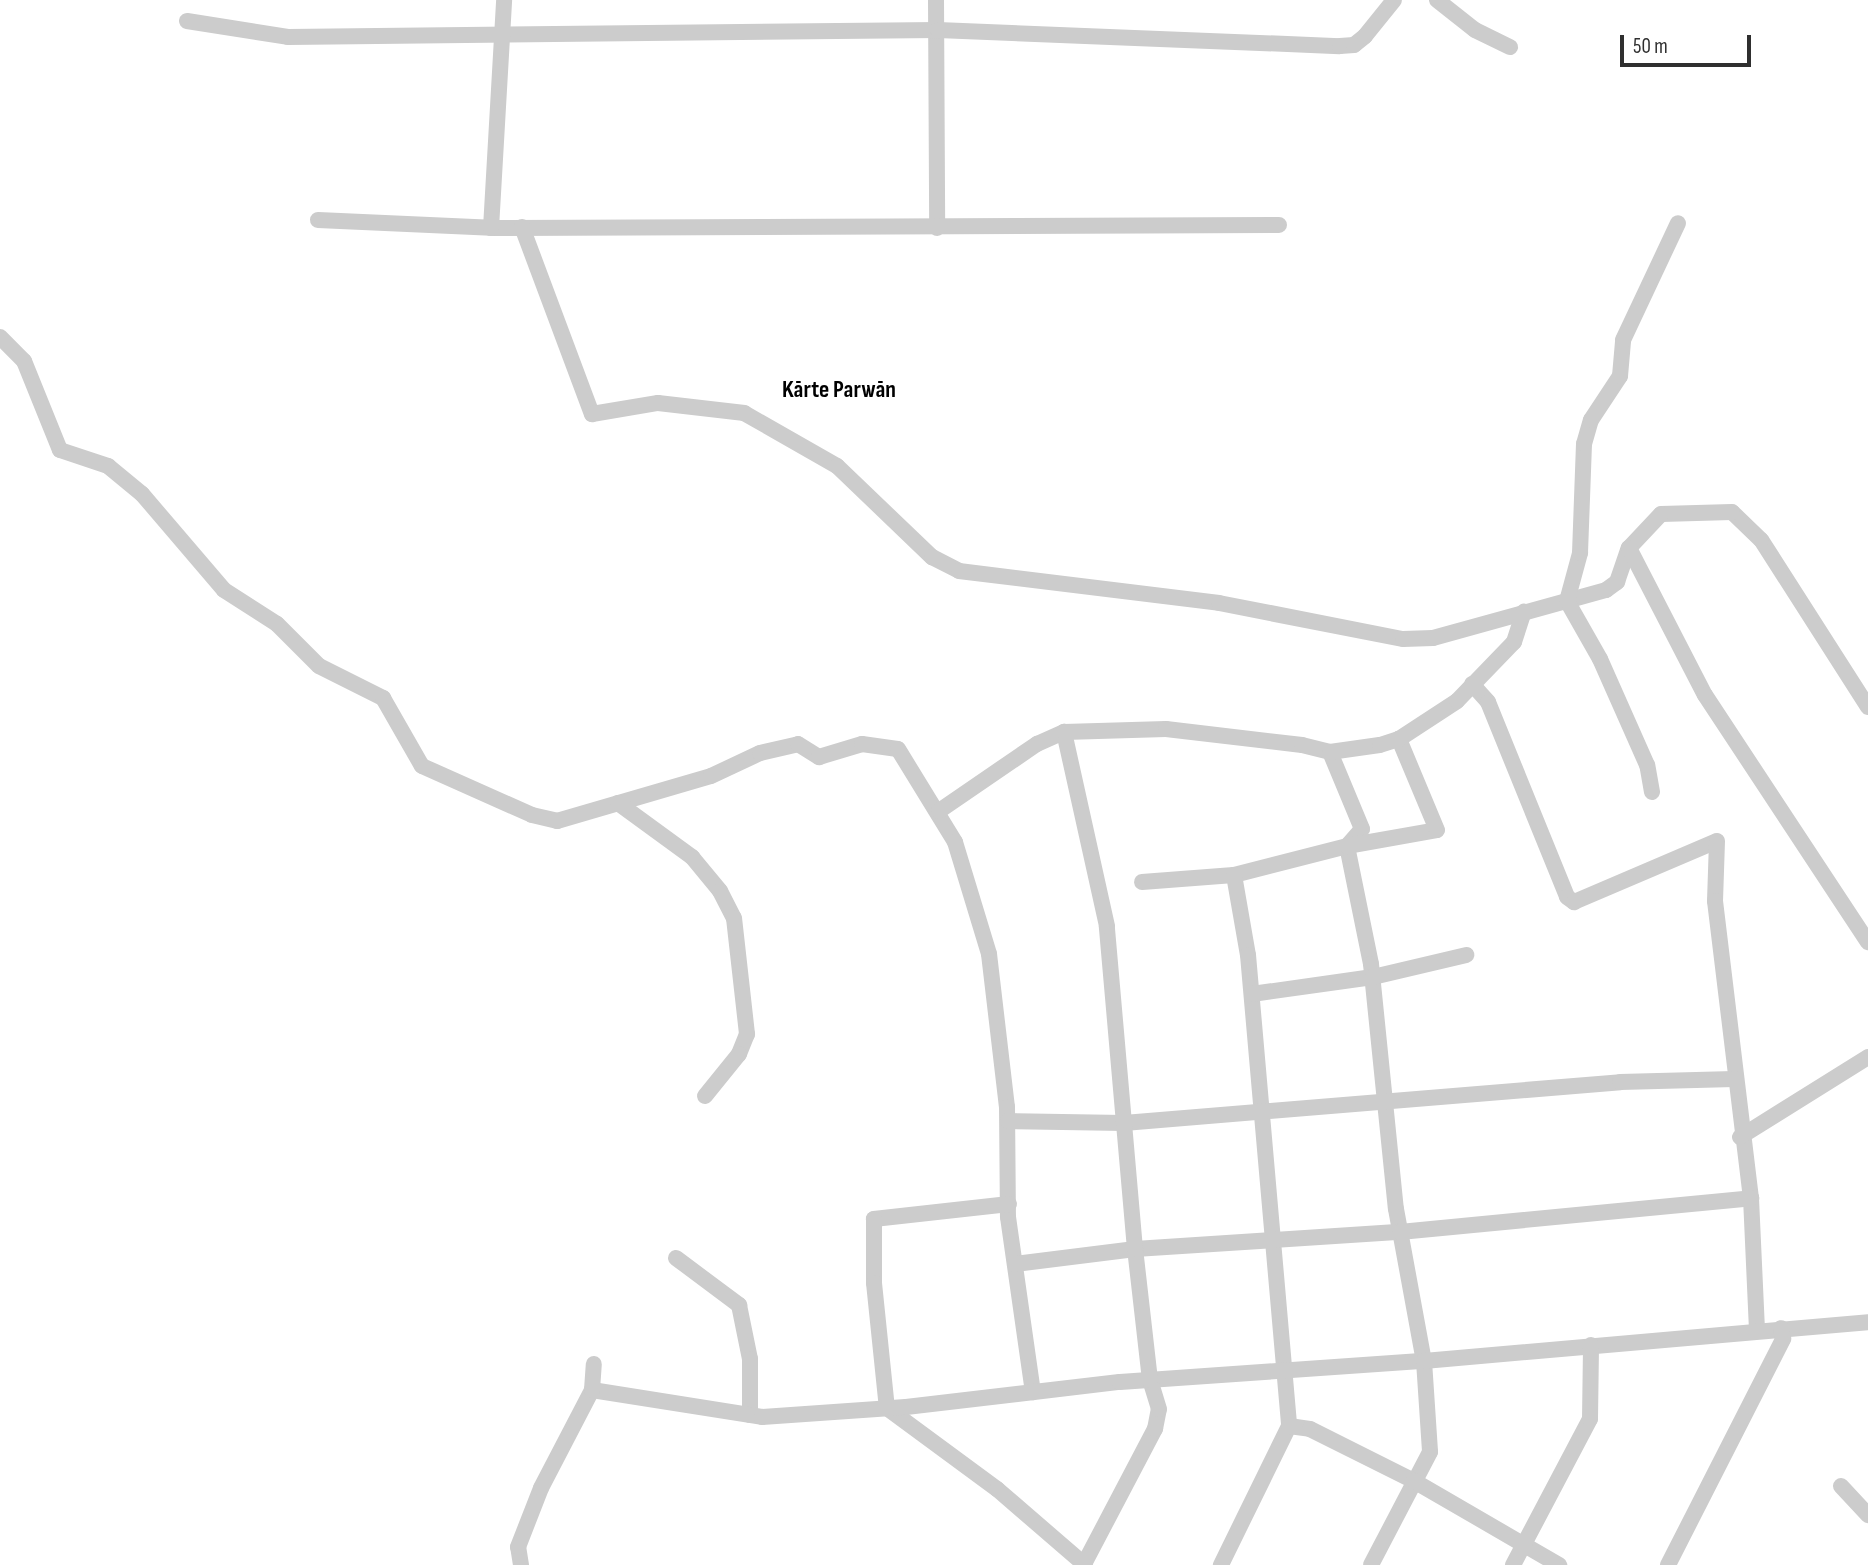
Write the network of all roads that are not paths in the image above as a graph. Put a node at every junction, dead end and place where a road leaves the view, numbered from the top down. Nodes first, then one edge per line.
1 (504, 0) edge
2 (936, 0) edge
3 (1394, 0) edge
4 (1437, 0) edge
5 (187, 21) dead end
6 (937, 30) junction
7 (504, 32) junction
8 (1510, 47) dead end
9 (318, 220) dead end
10 (1678, 223) dead end
11 (1279, 225) dead end
12 (522, 227) junction
13 (491, 228) junction
14 (937, 228) junction
15 (0, 337) edge
16 (1629, 548) junction
17 (1567, 601) junction
18 (1524, 612) junction
19 (1472, 684) junction
20 (1868, 707) edge
21 (1064, 732) junction
22 (1399, 739) junction
23 (1330, 752) junction
24 (1652, 792) dead end
25 (618, 803) junction
26 (939, 811) junction
27 (1347, 846) junction
28 (1234, 875) junction
29 (1142, 882) dead end
30 (1868, 942) edge
31 (1466, 955) dead end
32 (1373, 977) junction
33 (1252, 994) junction
34 (1868, 1056) edge
35 (1734, 1079) junction
36 (705, 1096) dead end
37 (1387, 1103) junction
38 (1262, 1111) junction
39 (1008, 1121) junction
40 (1124, 1123) junction
41 (1740, 1137) junction
42 (1751, 1198) junction
43 (1009, 1204) junction
44 (1400, 1232) junction
45 (1270, 1238) junction
46 (1135, 1249) junction
47 (677, 1258) dead end
48 (1015, 1264) junction
49 (1868, 1322) edge
50 (1782, 1328) junction
51 (1756, 1329) junction
52 (1591, 1345) junction
53 (1424, 1362) junction
54 (594, 1364) dead end
55 (1286, 1371) junction
56 (1150, 1380) junction
57 (592, 1390) junction
58 (1033, 1392) junction
59 (887, 1408) junction
60 (750, 1415) junction
61 (1289, 1426) junction
62 (1414, 1481) junction
63 (1841, 1486) dead end
64 (1868, 1515) edge
65 (1523, 1546) junction
66 (521, 1565) edge
67 (1085, 1565) edge
68 (1221, 1565) edge
69 (1371, 1565) edge
70 (1513, 1565) edge
71 (1559, 1565) edge
72 (1668, 1565) edge

1 - 7 street
2 - 6 street
3 - 6 street
4 - 8 street
5 - 7 street
6 - 7 street
6 - 14 street
7 - 13 street
9 - 13 street
10 - 17 street
11 - 14 street
12 - 13 street
12 - 14 street
12 - 18 street
15 - 25 street
16 - 17 street
16 - 20 street
16 - 30 street
17 - 18 street
17 - 24 street
18 - 19 street
19 - 22 street
19 - 35 street
21 - 23 street
21 - 26 street
21 - 40 street
22 - 23 street
22 - 27 street
23 - 27 street
25 - 26 street
25 - 36 street
26 - 39 street
27 - 28 street
27 - 32 street
28 - 29 street
28 - 33 street
31 - 32 street
32 - 33 street
32 - 37 street
33 - 38 street
34 - 41 street
35 - 37 street
35 - 41 street
37 - 38 street
37 - 44 street
38 - 40 street
38 - 45 street
39 - 40 street
39 - 43 street
40 - 46 street
41 - 42 street
42 - 44 street
42 - 51 street
43 - 48 street
43 - 59 street
44 - 45 street
44 - 53 street
45 - 46 street
45 - 55 street
46 - 48 street
46 - 56 street
47 - 60 street
48 - 58 street
49 - 50 street
50 - 51 street
50 - 72 street
51 - 52 street
52 - 53 street
52 - 65 street
53 - 55 street
53 - 62 street
54 - 57 street
55 - 56 street
55 - 61 street
56 - 58 street
56 - 67 street
57 - 60 street
57 - 66 street
58 - 59 street
59 - 60 street
59 - 67 street
61 - 62 street
61 - 68 street
62 - 65 street
62 - 69 street
63 - 64 street
65 - 70 street
65 - 71 street

